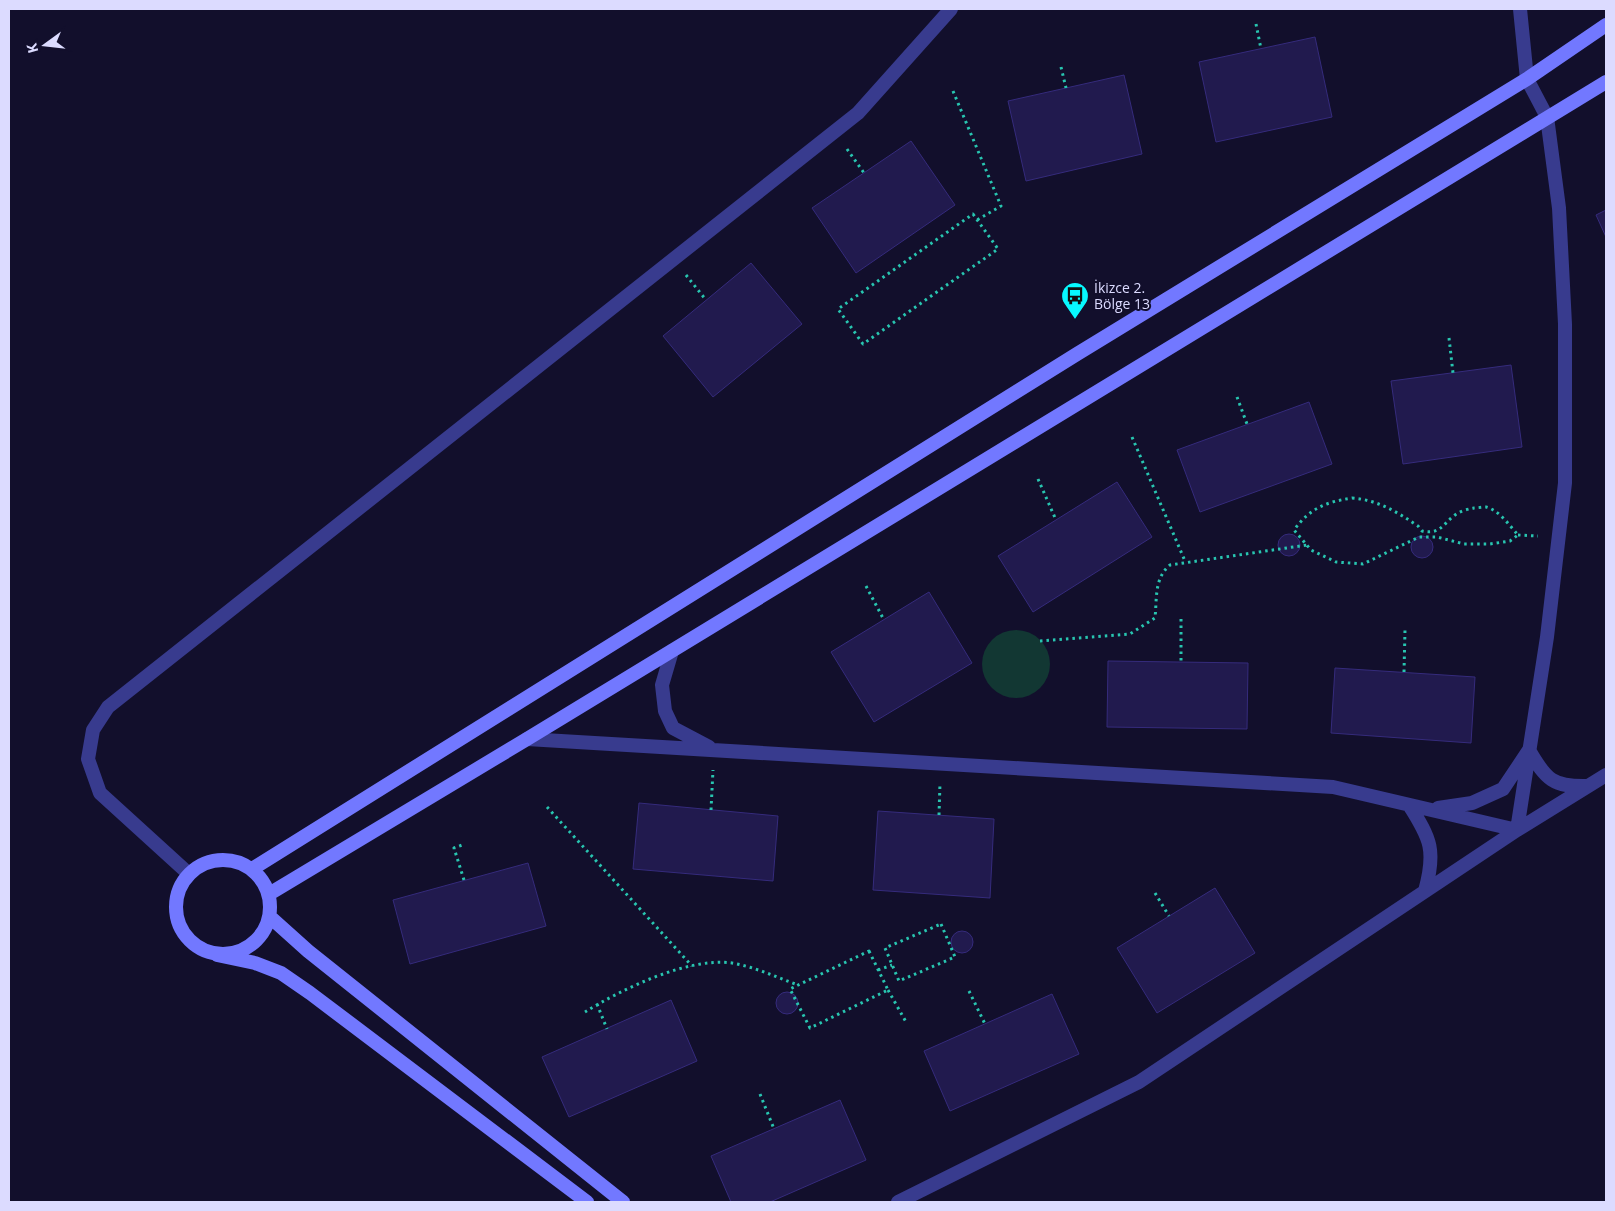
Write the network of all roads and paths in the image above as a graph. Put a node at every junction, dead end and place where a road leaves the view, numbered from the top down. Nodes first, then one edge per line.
1 (951, 9) edge
2 (1520, 9) edge
3 (1256, 24) dead end
4 (1606, 25) edge
5 (1261, 49) dead end
6 (1061, 67) dead end
7 (1527, 79) junction
8 (1606, 82) edge
9 (1066, 88) dead end
10 (954, 91) dead end
11 (1547, 117) junction
12 (834, 132) junction
13 (864, 173) dead end
14 (977, 220) junction
15 (673, 259) junction
16 (706, 300) dead end
17 (1449, 338) dead end
18 (1453, 373) dead end
19 (1237, 397) dead end
20 (1247, 424) dead end
21 (1132, 437) dead end
22 (1038, 480) dead end
23 (1056, 520) dead end
24 (1307, 545) junction
25 (1185, 561) junction
26 (866, 586) dead end
27 (1181, 619) dead end
28 (884, 620) dead end
29 (1406, 630) dead end
30 (1040, 641) dead end
31 (672, 651) junction
32 (1181, 662) dead end
33 (1404, 672) dead end
34 (527, 739) junction
35 (714, 750) junction
36 (1529, 750) junction
37 (940, 764) junction
38 (1606, 775) edge
39 (1589, 786) junction
40 (1409, 805) junction
41 (547, 807) dead end
42 (1430, 809) junction
43 (711, 810) dead end
44 (939, 815) dead end
45 (1517, 830) junction
46 (465, 844) dead end
47 (252, 869) junction
48 (190, 874) junction
49 (464, 880) dead end
50 (1425, 891) junction
51 (1155, 893) dead end
52 (269, 894) junction
53 (269, 916) junction
54 (1169, 916) dead end
55 (217, 955) junction
56 (892, 965) junction
57 (693, 966) junction
58 (878, 970) junction
59 (798, 986) junction
60 (888, 990) junction
61 (969, 991) dead end
62 (597, 1004) junction
63 (585, 1012) dead end
64 (906, 1022) dead end
65 (985, 1024) dead end
66 (607, 1029) dead end
67 (760, 1094) dead end
68 (774, 1129) dead end
69 (587, 1202) edge
70 (622, 1202) edge
71 (898, 1202) edge

1 - 12 street
2 - 7 street
3 - 5 path
4 - 7 main road
6 - 9 path
7 - 11 street
7 - 47 main road
8 - 11 main road
10 - 14 path
11 - 31 main road
11 - 36 street
12 - 13 path
12 - 15 street
14 - 14 path
15 - 16 path
15 - 48 street
17 - 18 path
19 - 20 path
21 - 25 path
22 - 23 path
24 - 24 path
24 - 25 path
25 - 30 path
26 - 28 path
27 - 32 path
29 - 33 path
31 - 34 main road
31 - 35 street
34 - 35 street
34 - 52 main road
35 - 37 street
35 - 43 path
36 - 39 street
36 - 42 street
36 - 45 street
37 - 40 street
37 - 44 path
38 - 39 street
39 - 45 street
40 - 42 street
40 - 50 street
41 - 57 path
42 - 45 street
45 - 50 street
46 - 49 path
47 - 48 main road
47 - 52 main road
48 - 55 main road
50 - 71 street
51 - 54 path
52 - 53 main road
53 - 55 main road
53 - 70 main road
55 - 69 main road
56 - 56 path
56 - 58 path
57 - 59 path
57 - 62 path
58 - 59 path
58 - 60 path
59 - 60 path
60 - 64 path
61 - 65 path
62 - 63 path
62 - 66 path
67 - 68 path

